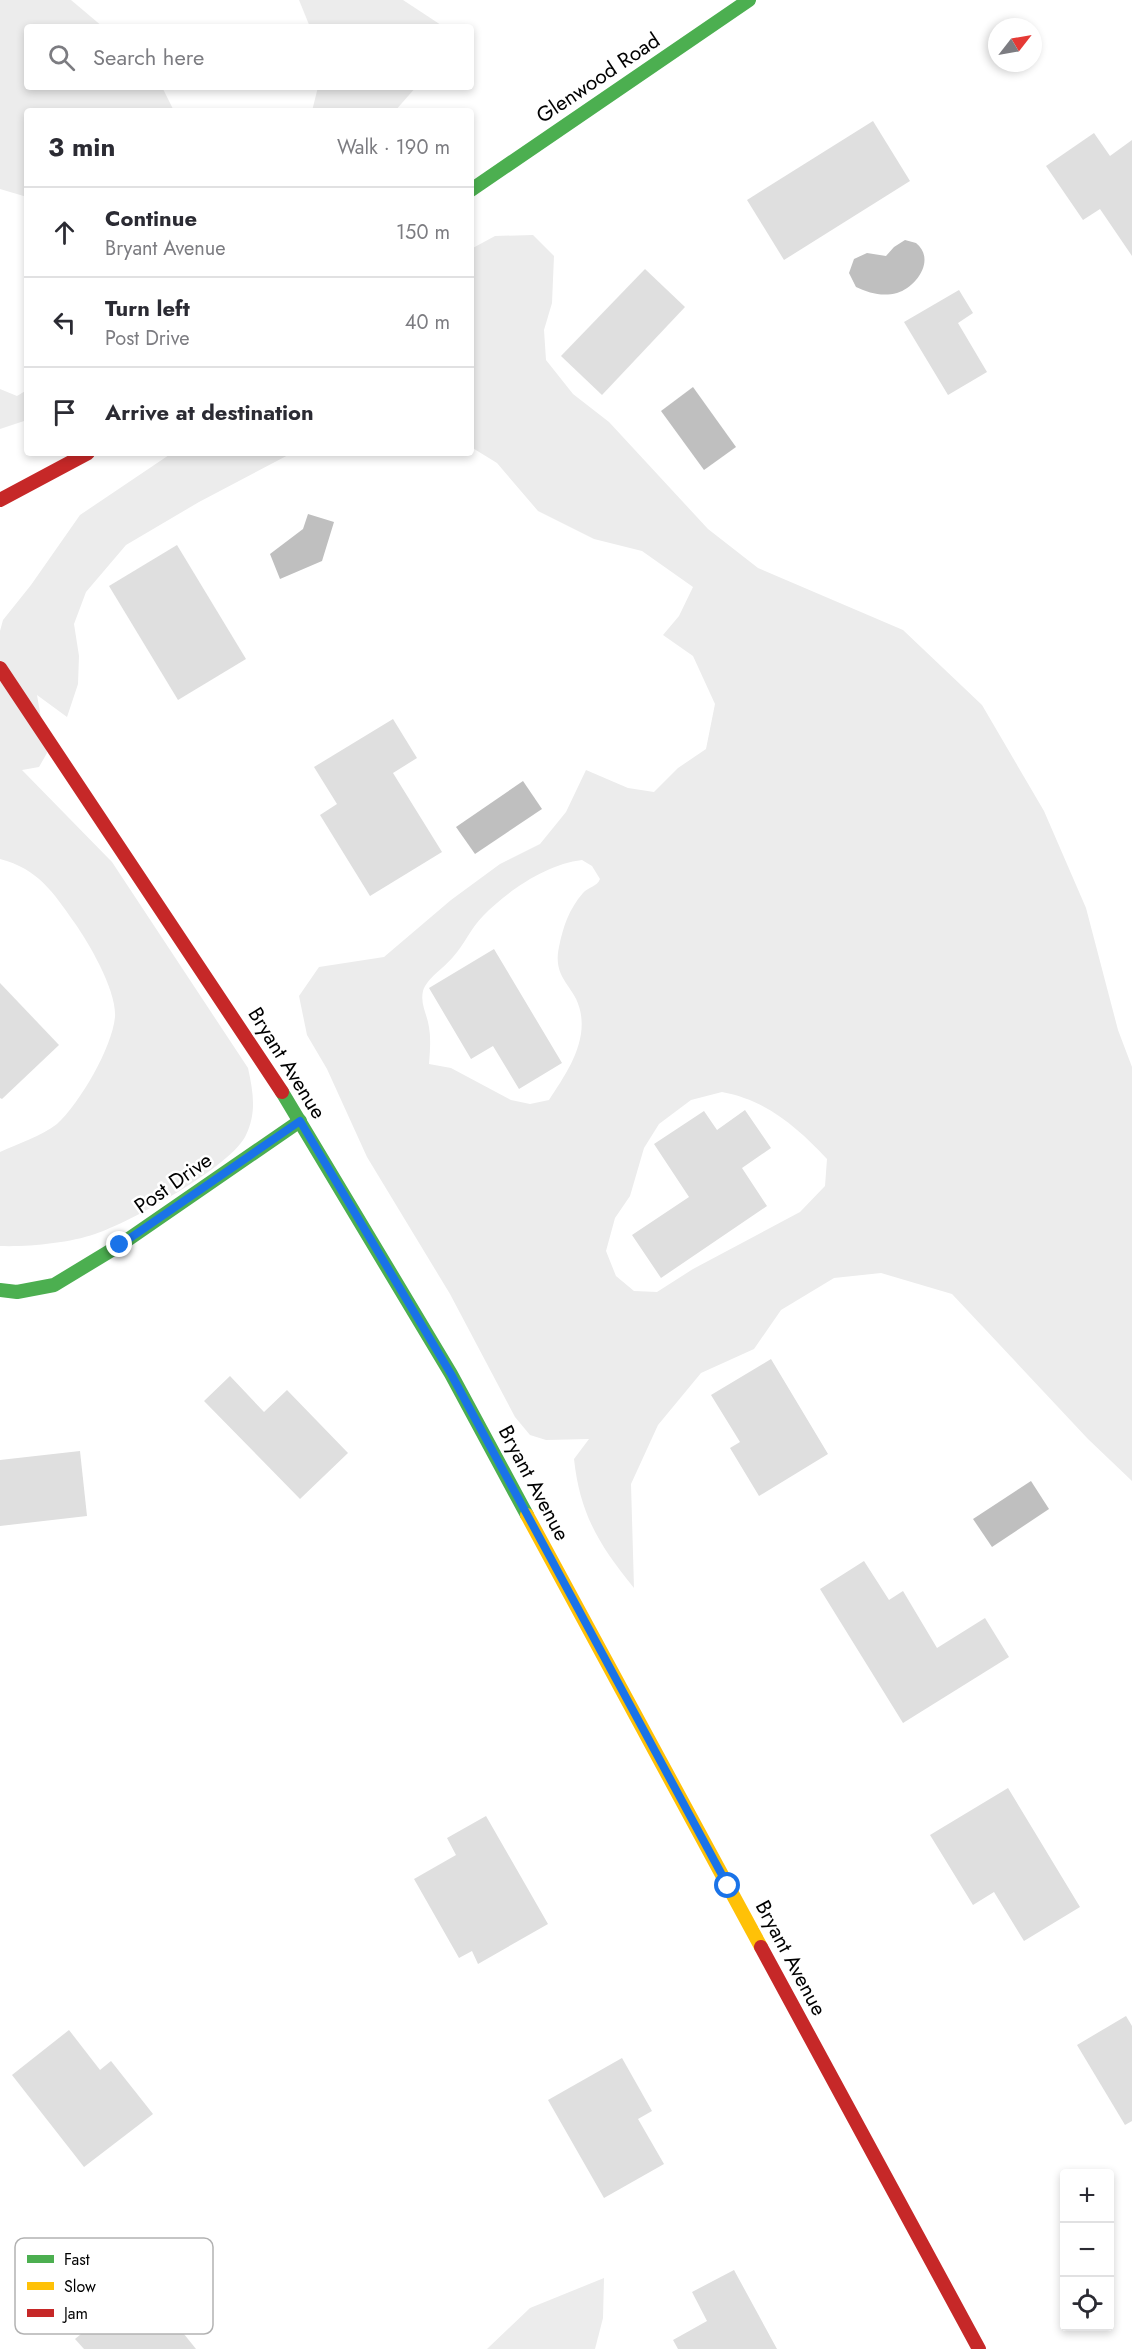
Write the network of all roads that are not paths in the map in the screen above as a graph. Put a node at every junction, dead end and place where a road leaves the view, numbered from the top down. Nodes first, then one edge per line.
1 (749, 0) edge
2 (474, 188) edge
3 (83, 456) edge
4 (50, 474) junction
5 (10, 479) dead end
6 (0, 500) edge
7 (0, 668) edge
8 (300, 1121) junction
9 (0, 1290) edge
10 (979, 2349) edge

1 - 2 main road, Glenwood Road
3 - 4 main road
4 - 5 main road
4 - 6 main road
7 - 8 main road, Bryant Avenue
8 - 9 main road, Post Drive
8 - 10 main road, Bryant Avenue

